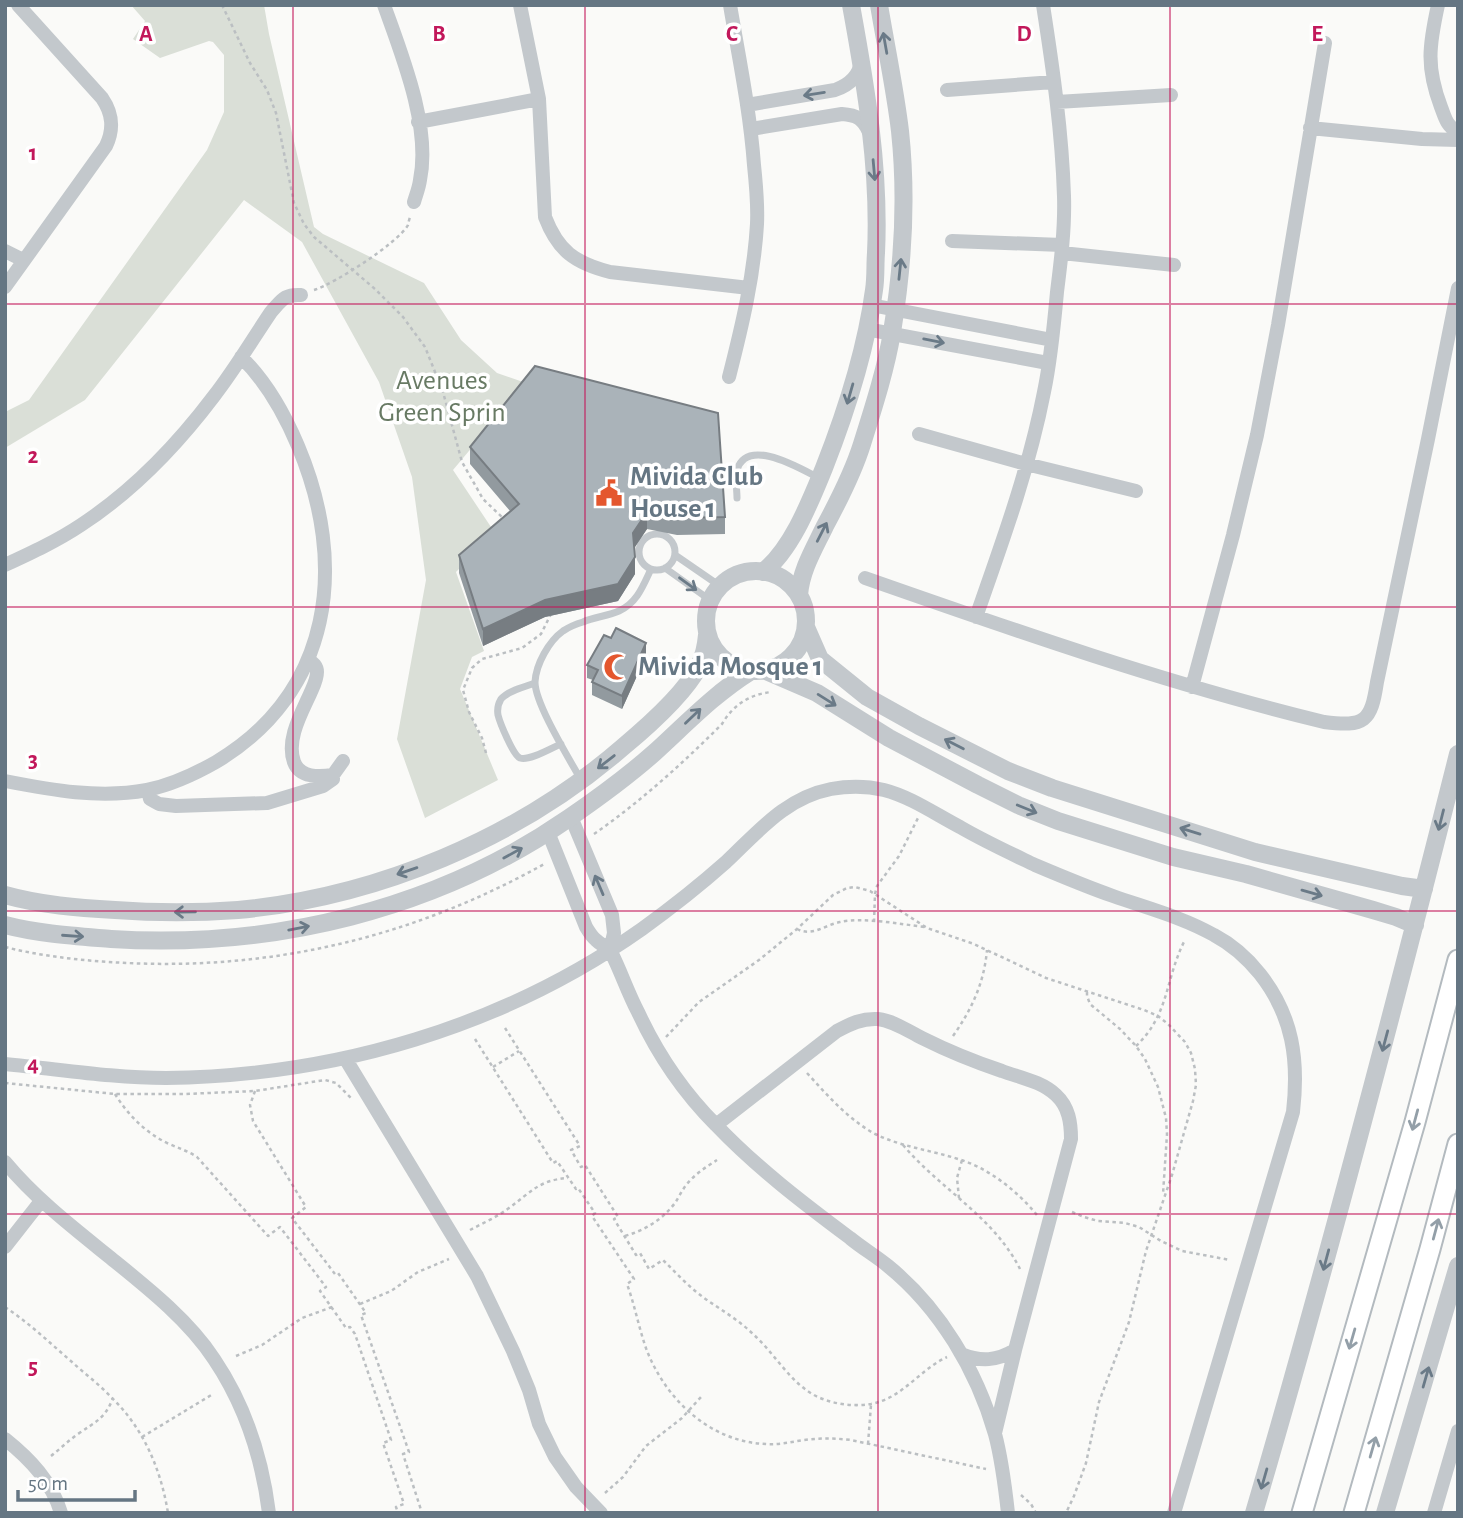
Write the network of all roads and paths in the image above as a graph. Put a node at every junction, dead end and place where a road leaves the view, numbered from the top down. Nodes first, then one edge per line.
1 (18, 5) edge
2 (222, 5) edge
3 (384, 5) edge
4 (520, 5) edge
5 (730, 5) edge
6 (851, 5) edge
7 (879, 5) edge
8 (1043, 5) edge
9 (1437, 5) edge
10 (1325, 43) dead end
11 (860, 57) junction
12 (1054, 82) junction
13 (947, 90) dead end
14 (1171, 95) dead end
15 (539, 99) junction
16 (1057, 102) junction
17 (747, 105) junction
18 (418, 122) junction
19 (1310, 128) junction
20 (751, 129) junction
21 (1458, 134) edge
22 (1458, 140) edge
23 (872, 141) junction
24 (414, 202) joint
25 (952, 241) dead end
26 (1062, 249) junction
27 (5, 251) edge
28 (23, 260) junction
29 (1174, 265) dead end
30 (351, 270) junction
31 (5, 287) edge
32 (749, 288) junction
33 (1458, 288) edge
34 (301, 295) joint
35 (871, 305) junction
36 (895, 309) junction
37 (866, 329) junction
38 (892, 333) junction
39 (1052, 340) junction
40 (241, 357) junction
41 (1048, 363) junction
42 (729, 377) dead end
43 (919, 435) dead end
44 (1026, 464) junction
45 (820, 478) junction
46 (1136, 491) dead end
47 (737, 498) dead end
48 (511, 526) edge
49 (675, 555) junction
50 (5, 565) edge
51 (665, 568) junction
52 (651, 569) junction
53 (763, 572) junction
54 (865, 578) dead end
55 (715, 593) junction
56 (799, 595) junction
57 (552, 612) edge
58 (976, 617) junction
59 (806, 627) junction
60 (708, 635) junction
61 (309, 659) junction
62 (758, 671) junction
63 (535, 683) junction
64 (1192, 687) junction
65 (561, 744) junction
66 (486, 753) dead end
67 (1458, 754) edge
68 (343, 761) dead end
69 (333, 775) junction
70 (581, 780) junction
71 (5, 781) edge
72 (148, 790) junction
73 (923, 807) junction
74 (571, 817) junction
75 (548, 832) junction
76 (1424, 889) junction
77 (875, 894) junction
78 (5, 895) edge
79 (874, 922) junction
80 (5, 925) edge
81 (1415, 925) junction
82 (927, 928) junction
83 (797, 929) junction
84 (1185, 940) dead end
85 (610, 950) junction
86 (987, 950) junction
87 (1458, 960) edge
88 (1087, 992) junction
89 (1158, 1016) junction
90 (505, 1028) dead end
91 (475, 1039) dead end
92 (1136, 1046) junction
93 (657, 1048) junction
94 (944, 1048) junction
95 (519, 1051) junction
96 (345, 1058) junction
97 (797, 1062) junction
98 (5, 1064) edge
99 (493, 1067) junction
100 (255, 1091) dead end
101 (116, 1094) dead end
102 (716, 1125) junction
103 (1458, 1144) edge
104 (902, 1145) junction
105 (717, 1160) dead end
106 (962, 1160) junction
107 (5, 1162) edge
108 (568, 1178) junction
109 (959, 1198) junction
110 (1164, 1198) junction
111 (41, 1201) junction
112 (1072, 1212) dead end
113 (1047, 1229) junction
114 (470, 1230) dead end
115 (1152, 1234) junction
116 (625, 1236) junction
117 (5, 1247) edge
118 (449, 1259) dead end
119 (1230, 1260) dead end
120 (1458, 1266) edge
121 (1030, 1295) junction
122 (360, 1304) junction
123 (5, 1307) edge
124 (332, 1307) junction
125 (1015, 1350) junction
126 (961, 1354) junction
127 (236, 1356) dead end
128 (213, 1394) dead end
129 (701, 1397) dead end
130 (113, 1398) junction
131 (871, 1404) junction
132 (688, 1411) junction
133 (1458, 1431) edge
134 (995, 1434) junction
135 (142, 1437) junction
136 (5, 1439) edge
137 (868, 1444) junction
138 (51, 1456) dead end
139 (1003, 1473) junction
140 (605, 1493) dead end
141 (1021, 1495) dead end
142 (61, 1513) edge
143 (168, 1513) edge
144 (269, 1513) edge
145 (398, 1513) edge
146 (422, 1513) edge
147 (601, 1513) edge
148 (1008, 1513) edge
149 (1036, 1513) edge
150 (1066, 1513) edge
151 (1174, 1513) edge
152 (1254, 1513) edge
153 (1302, 1513) edge
154 (1354, 1513) edge
155 (1385, 1513) edge
156 (1434, 1513) edge

1 - 28 street
2 - 30 path
3 - 18 street
4 - 15 street
5 - 17 street
6 - 11 street
36 -> 7 street
8 - 12 street
9 - 21 street
10 - 19 street
11 -> 17 street
11 - 23 street
12 - 13 street
12 - 16 street
14 - 16 street
15 - 18 street
15 - 32 street
16 - 26 street
17 - 20 street
18 - 24 street
19 - 22 street
19 - 64 street
20 - 23 street
20 - 32 street
23 -> 35 street
24 - 30 path
25 - 26 street
26 - 29 street
26 - 39 street
27 - 28 street
28 - 31 street
30 - 34 path
30 - 48 path
32 - 42 street
33 - 64 street
34 - 40 street
35 - 36 street
35 - 37 street
36 - 38 street
36 - 39 street
37 - 38 street
37 -> 45 street
38 -> 41 street
56 -> 38 street
39 - 41 street
40 - 50 street
40 - 61 street
41 - 44 street
43 - 44 street
44 - 46 street
44 - 58 street
45 - 47 lane
45 - 53 street
49 - 51 lane
49 - 52 lane
49 - 55 lane
51 - 52 lane
51 -> 55 lane
52 - 63 lane
53 - 55 street
53 - 56 street
54 - 58 street
55 - 60 street
56 - 59 street
57 - 66 path
58 - 64 street
59 - 62 street
76 -> 59 street
60 - 62 street
60 -> 70 street
61 - 69 street
61 - 72 street
74 -> 62 street
62 -> 81 street
63 - 65 lane
63 - 65 lane
65 - 70 lane
67 -> 76 street
68 - 69 street
69 - 72 street
70 -> 78 street
71 - 72 street
73 - 77 path
73 - 85 street
73 - 151 street
74 - 75 street
85 -> 74 street
80 -> 75 street
75 - 85 street
76 - 81 street
77 - 79 path
77 - 82 path
77 - 83 path
79 - 82 path
79 - 83 path
81 -> 152 street
82 - 86 path
83 - 93 path
84 - 89 path
85 - 93 street
85 - 96 street
86 - 88 path
86 - 94 path
87 -> 153 main road
88 - 89 path
88 - 92 path
89 - 92 path
89 - 110 path
90 - 95 path
91 - 99 path
92 - 110 path
93 - 102 street
94 - 97 street
94 - 113 street
95 - 99 path
95 - 116 path
96 - 98 street
96 - 147 street
97 - 102 street
97 - 104 path
99 - 108 path
100 - 122 path
101 - 124 path
102 - 126 street
154 -> 103 main road
104 - 106 path
104 - 109 path
105 - 116 path
106 - 109 path
106 - 113 path
107 - 111 street
108 - 114 path
108 - 132 path
109 - 121 path
110 - 115 path
111 - 117 street
111 - 144 street
112 - 115 path
113 - 121 street
115 - 119 path
115 - 150 path
116 - 131 path
118 - 122 path
155 -> 120 street
121 - 125 street
122 - 146 path
123 - 130 path
124 - 127 path
124 - 145 path
125 - 126 street
125 - 134 street
126 - 131 path
126 - 134 street
128 - 135 path
129 - 132 path
130 - 135 path
130 - 138 path
131 - 137 path
132 - 137 path
132 - 140 path
133 - 156 street
134 - 139 street
135 - 143 path
136 - 142 street
137 - 139 path
139 - 148 street
141 - 149 path

